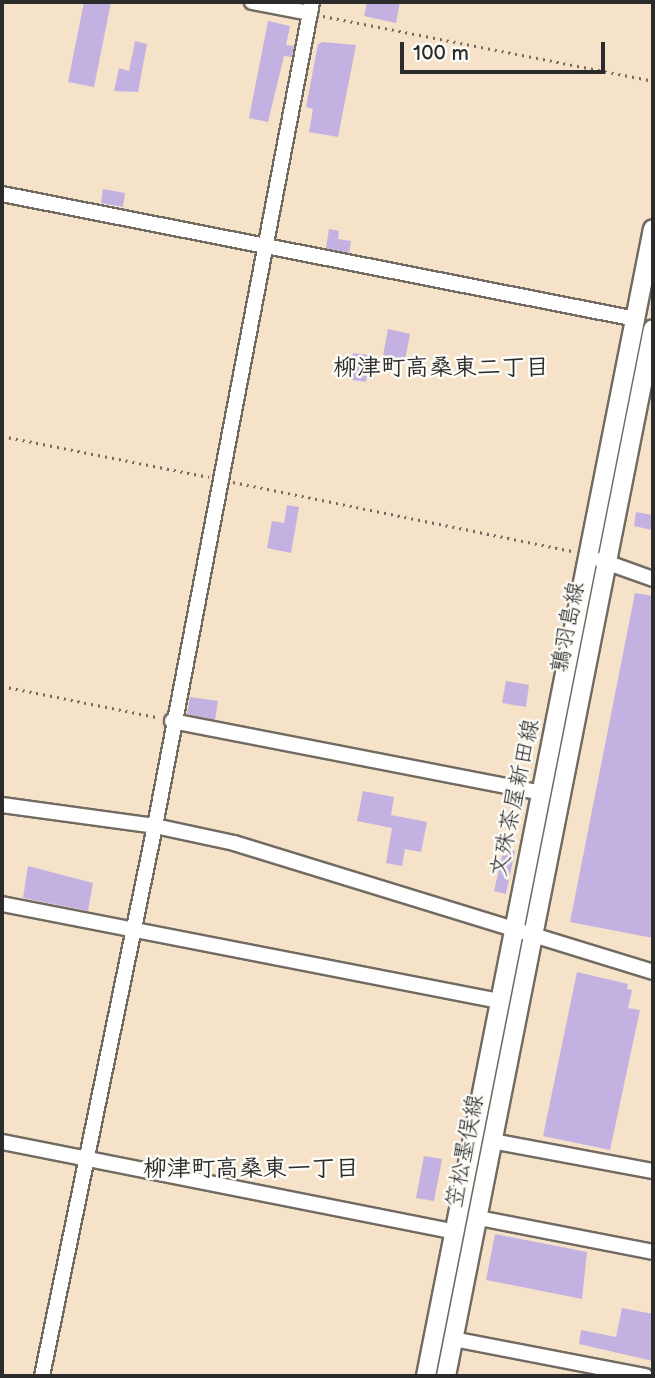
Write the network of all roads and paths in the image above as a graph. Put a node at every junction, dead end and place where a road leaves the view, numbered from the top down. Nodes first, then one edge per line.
1 (253, 2) edge
2 (311, 7) edge
3 (653, 80) edge
4 (2, 194) edge
5 (653, 229) edge
6 (265, 246) junction
7 (636, 320) junction
8 (653, 329) edge
9 (2, 436) edge
10 (220, 480) junction
11 (598, 559) junction
12 (653, 579) edge
13 (2, 686) edge
14 (172, 721) junction
15 (541, 793) junction
16 (2, 805) edge
17 (155, 826) junction
18 (2, 904) edge
19 (133, 929) junction
20 (513, 929) junction
21 (533, 936) junction
22 (653, 972) edge
23 (499, 1001) junction
24 (492, 1141) junction
25 (2, 1142) edge
26 (85, 1159) junction
27 (653, 1171) edge
28 (484, 1219) dead end
29 (456, 1232) junction
30 (653, 1252) edge
31 (453, 1339) junction
32 (42, 1376) edge
33 (426, 1376) edge
34 (446, 1376) edge
35 (645, 1376) edge

1 - 2 street
2 - 3 path
2 - 6 street
4 - 6 street
5 - 7 main road, 文殊茶屋新田線
6 - 7 street
6 - 10 street
7 - 11 main road, 文殊茶屋新田線
8 - 11 main road, 鶉羽島線
9 - 10 path
10 - 11 path
10 - 14 street
11 - 12 street
11 - 15 main road, 文殊茶屋新田線
11 - 21 main road, 鶉羽島線
13 - 14 path
14 - 15 street
14 - 17 street
15 - 20 main road, 文殊茶屋新田線
16 - 17 street
17 - 19 street
17 - 20 street
18 - 19 street
19 - 23 street
19 - 26 street
20 - 21 street
20 - 23 main road, 文殊茶屋新田線
21 - 22 street
21 - 24 main road, 笠松墨俣線
23 - 29 main road, 文殊茶屋新田線
24 - 27 street
24 - 31 main road, 笠松墨俣線
25 - 26 street
26 - 29 street
26 - 32 street
28 - 30 street
29 - 33 main road, 文殊茶屋新田線
31 - 34 main road, 笠松墨俣線
31 - 35 street

